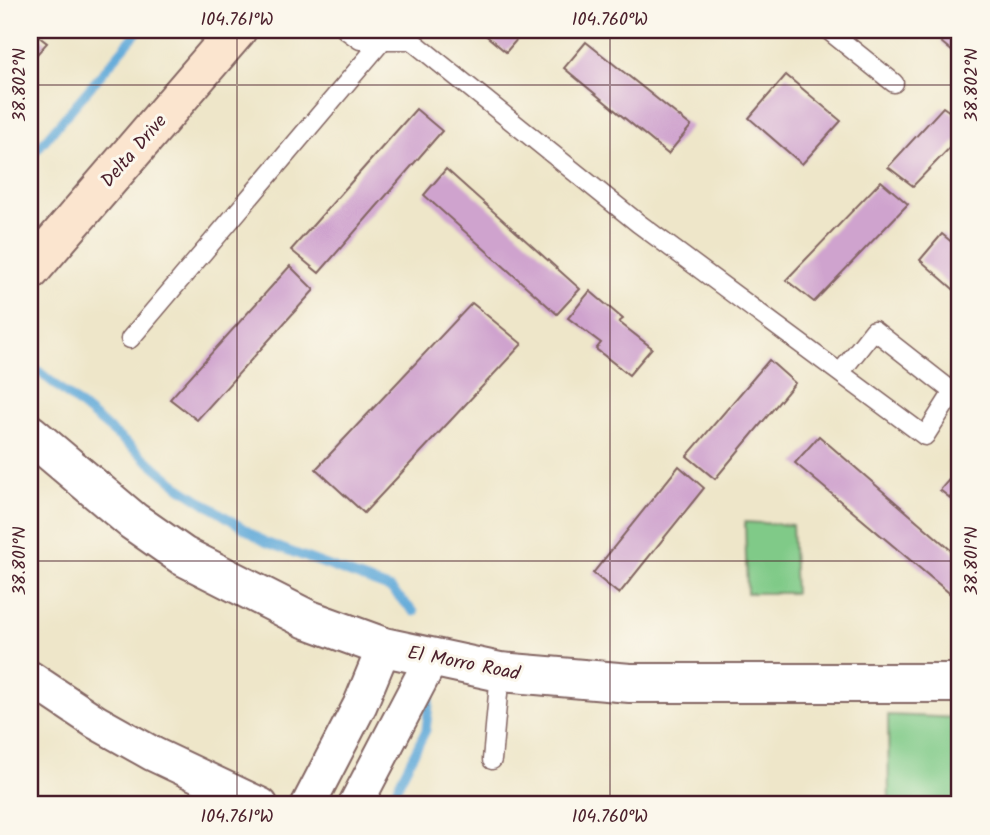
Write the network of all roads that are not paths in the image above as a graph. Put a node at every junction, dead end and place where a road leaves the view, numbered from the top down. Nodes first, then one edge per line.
1 (237, 30) edge
2 (346, 30) edge
3 (828, 30) edge
4 (388, 35) edge
5 (894, 83) dead end
6 (30, 271) edge
7 (130, 339) dead end
8 (840, 373) junction
9 (30, 434) edge
10 (384, 647) junction
11 (432, 659) junction
12 (499, 672) junction
13 (30, 678) edge
14 (960, 684) edge
15 (492, 761) dead end
16 (261, 805) edge
17 (308, 805) edge
18 (355, 805) edge

1 - 6 main road, Delta Drive
2 - 4 lane
3 - 5 lane
4 - 7 lane
4 - 8 lane
8 - 8 lane
9 - 10 street, El Morro Road
10 - 11 street, El Morro Road
10 - 17 street
11 - 12 street, El Morro Road
11 - 18 street
12 - 14 street, El Morro Road
12 - 15 lane
13 - 16 street

